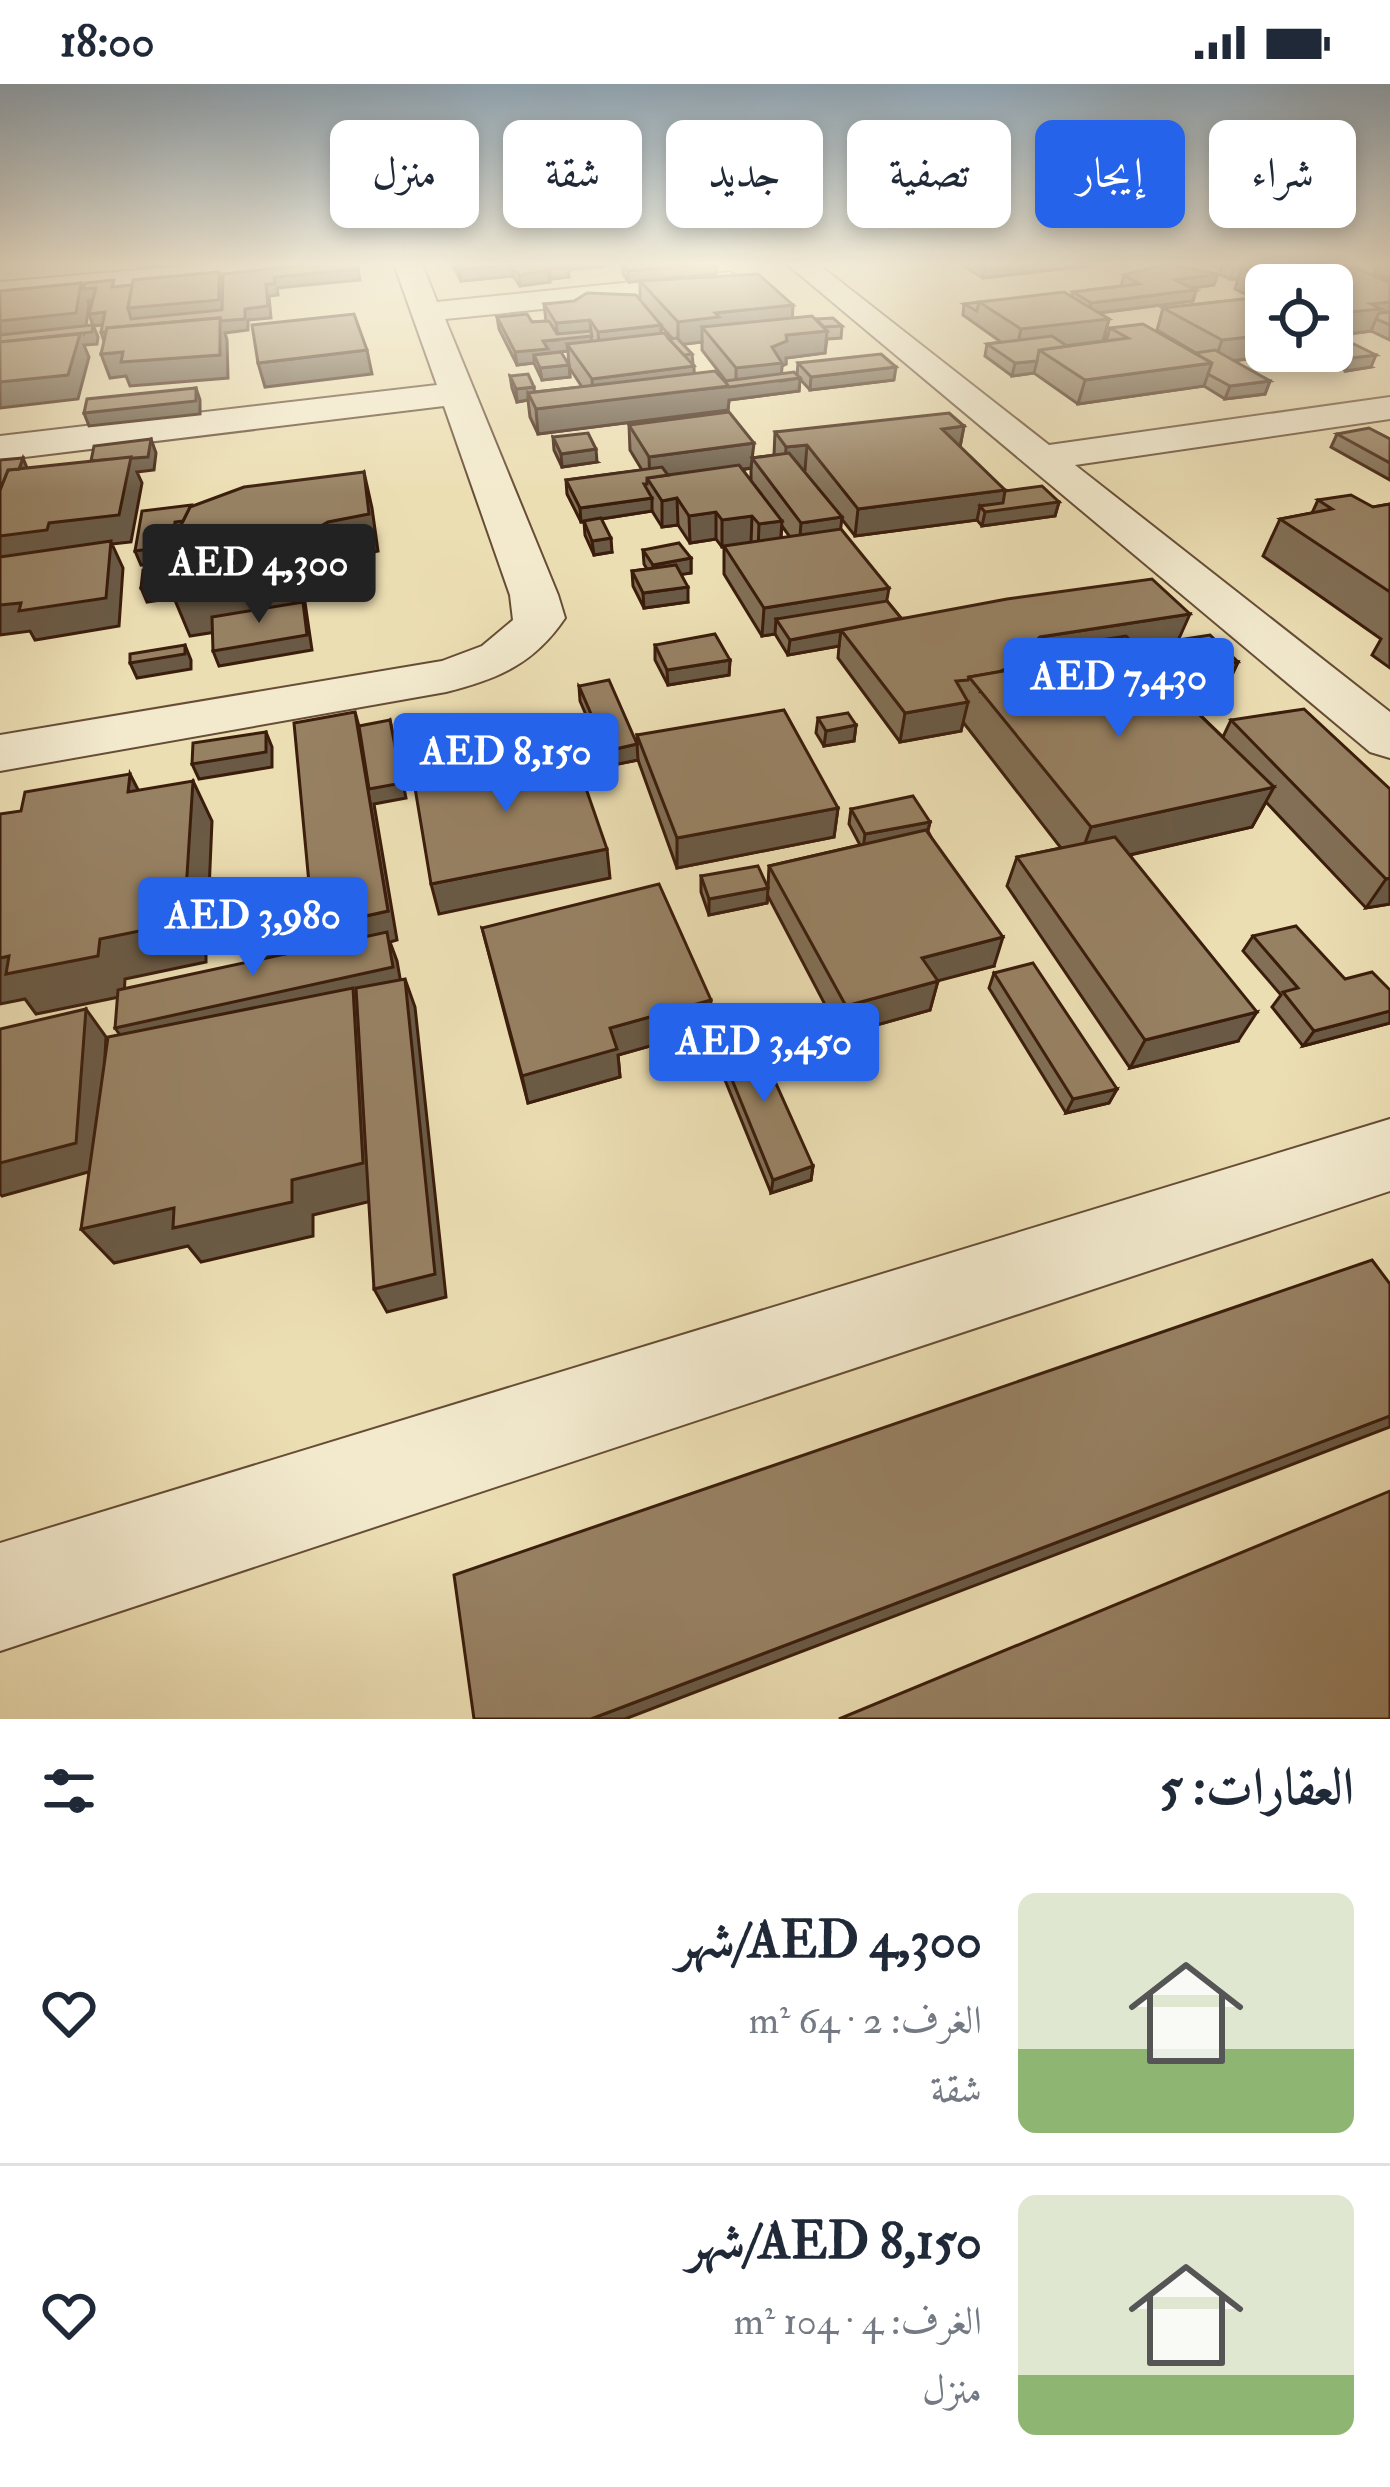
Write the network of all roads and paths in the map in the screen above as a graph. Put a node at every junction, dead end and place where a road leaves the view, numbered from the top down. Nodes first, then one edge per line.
1 (436, 340) edge
2 (895, 340) edge
3 (454, 394) junction
4 (1390, 408) edge
5 (0, 448) edge
6 (1040, 458) junction
7 (1390, 740) edge
8 (0, 753) edge
9 (1390, 1155) edge
10 (0, 1598) edge

1 - 3 street
2 - 6 street
3 - 5 street
3 - 8 street
4 - 6 street
6 - 7 street
9 - 10 street

